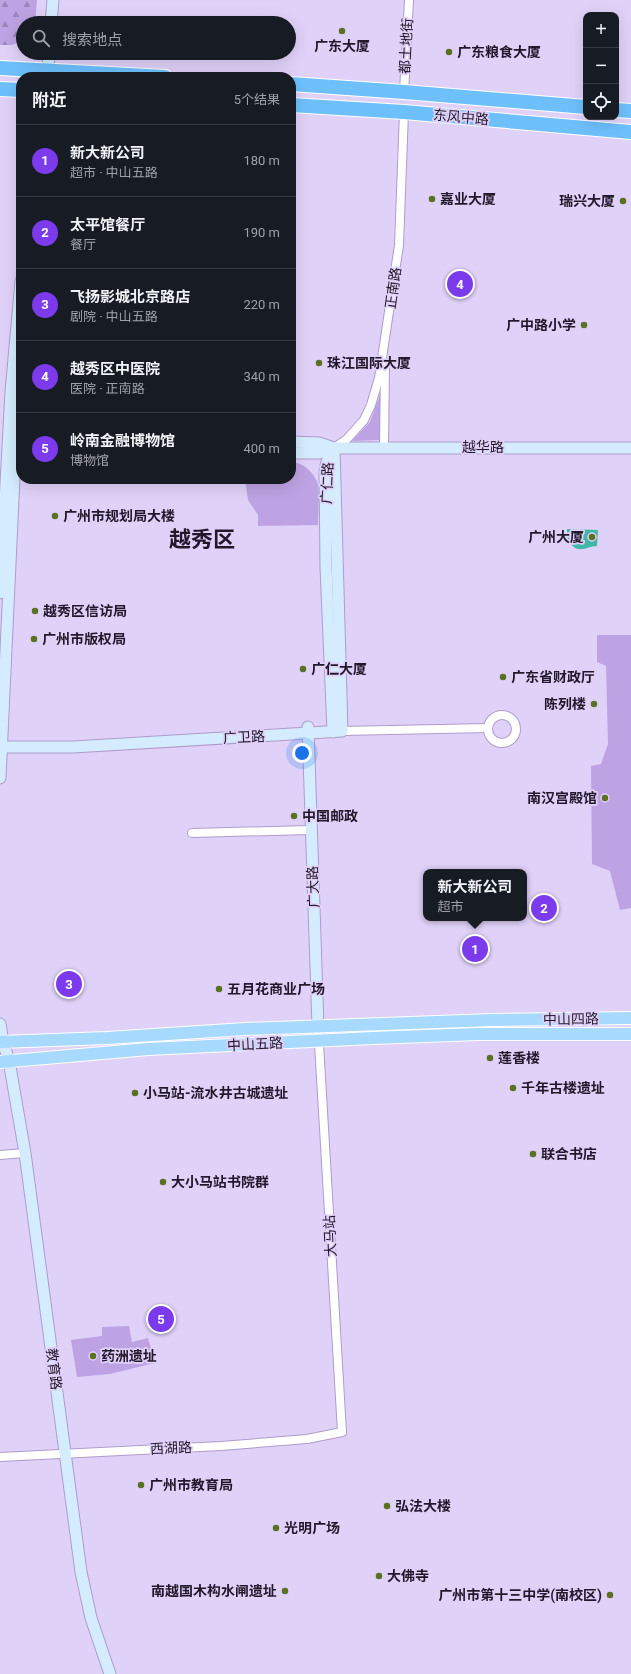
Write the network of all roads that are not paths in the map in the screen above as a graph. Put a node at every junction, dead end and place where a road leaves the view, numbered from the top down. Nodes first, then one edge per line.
1 (53, 0) edge
2 (409, 0) edge
3 (52, 16) edge
4 (49, 60) edge
5 (0, 68) edge
6 (48, 71) junction
7 (68, 72) edge
8 (296, 84) edge
9 (0, 89) edge
10 (16, 90) edge
11 (404, 92) junction
12 (296, 105) edge
13 (583, 107) edge
14 (619, 110) edge
15 (631, 111) edge
16 (404, 112) junction
17 (631, 132) edge
18 (16, 327) edge
19 (386, 336) junction
20 (296, 442) edge
21 (384, 447) junction
22 (334, 448) junction
23 (631, 448) edge
24 (296, 453) edge
25 (16, 454) edge
26 (2, 516) edge
27 (0, 593) edge
28 (337, 728) junction
29 (488, 728) dead end
30 (308, 730) junction
31 (1, 744) edge
32 (0, 778) edge
33 (310, 830) junction
34 (192, 833) dead end
35 (631, 1018) edge
36 (510, 1020) joint
37 (0, 1024) edge
38 (318, 1027) junction
39 (511, 1034) joint
40 (631, 1034) edge
41 (318, 1040) junction
42 (1, 1045) edge
43 (5, 1062) edge
44 (25, 1152) junction
45 (0, 1155) edge
46 (342, 1432) joint
47 (65, 1453) junction
48 (0, 1457) edge
49 (110, 1674) edge

1 - 3 street
2 - 11 street, 都土地街
4 - 6 street
5 - 6 highway
6 - 7 highway
8 - 11 highway, 东风中路
9 - 10 highway
11 - 13 highway, 东风中路
12 - 16 highway, 东风中路
14 - 15 highway
16 - 17 highway, 东风中路
16 - 19 street, 正南路
18 - 25 street
19 - 21 street
19 - 22 street, 正南路
20 - 22 street, 越华路
21 - 22 street, 越华路
21 - 23 street, 越华路
22 - 24 street, 越华路
22 - 28 street, 广仁路
25 - 26 street
25 - 31 street
26 - 27 street
28 - 29 street, 广卫路
28 - 30 street, 广卫路
30 - 31 street, 广卫路
30 - 33 street, 广大路
31 - 32 street
33 - 34 street
33 - 38 street, 广大路
35 - 36 main road, 中山四路
36 - 38 main road, 中山五路
37 - 42 street, 教育路
38 - 41 street, 广大路
38 - 42 main road, 中山五路
39 - 40 main road, 中山四路
39 - 41 main road, 中山五路
41 - 43 main road, 中山五路
41 - 46 street, 大马站
42 - 43 street, 教育路
43 - 44 street, 教育路
44 - 45 street
44 - 47 street, 教育路
46 - 47 street, 西湖路
47 - 48 street, 西湖路
47 - 49 street, 教育路

